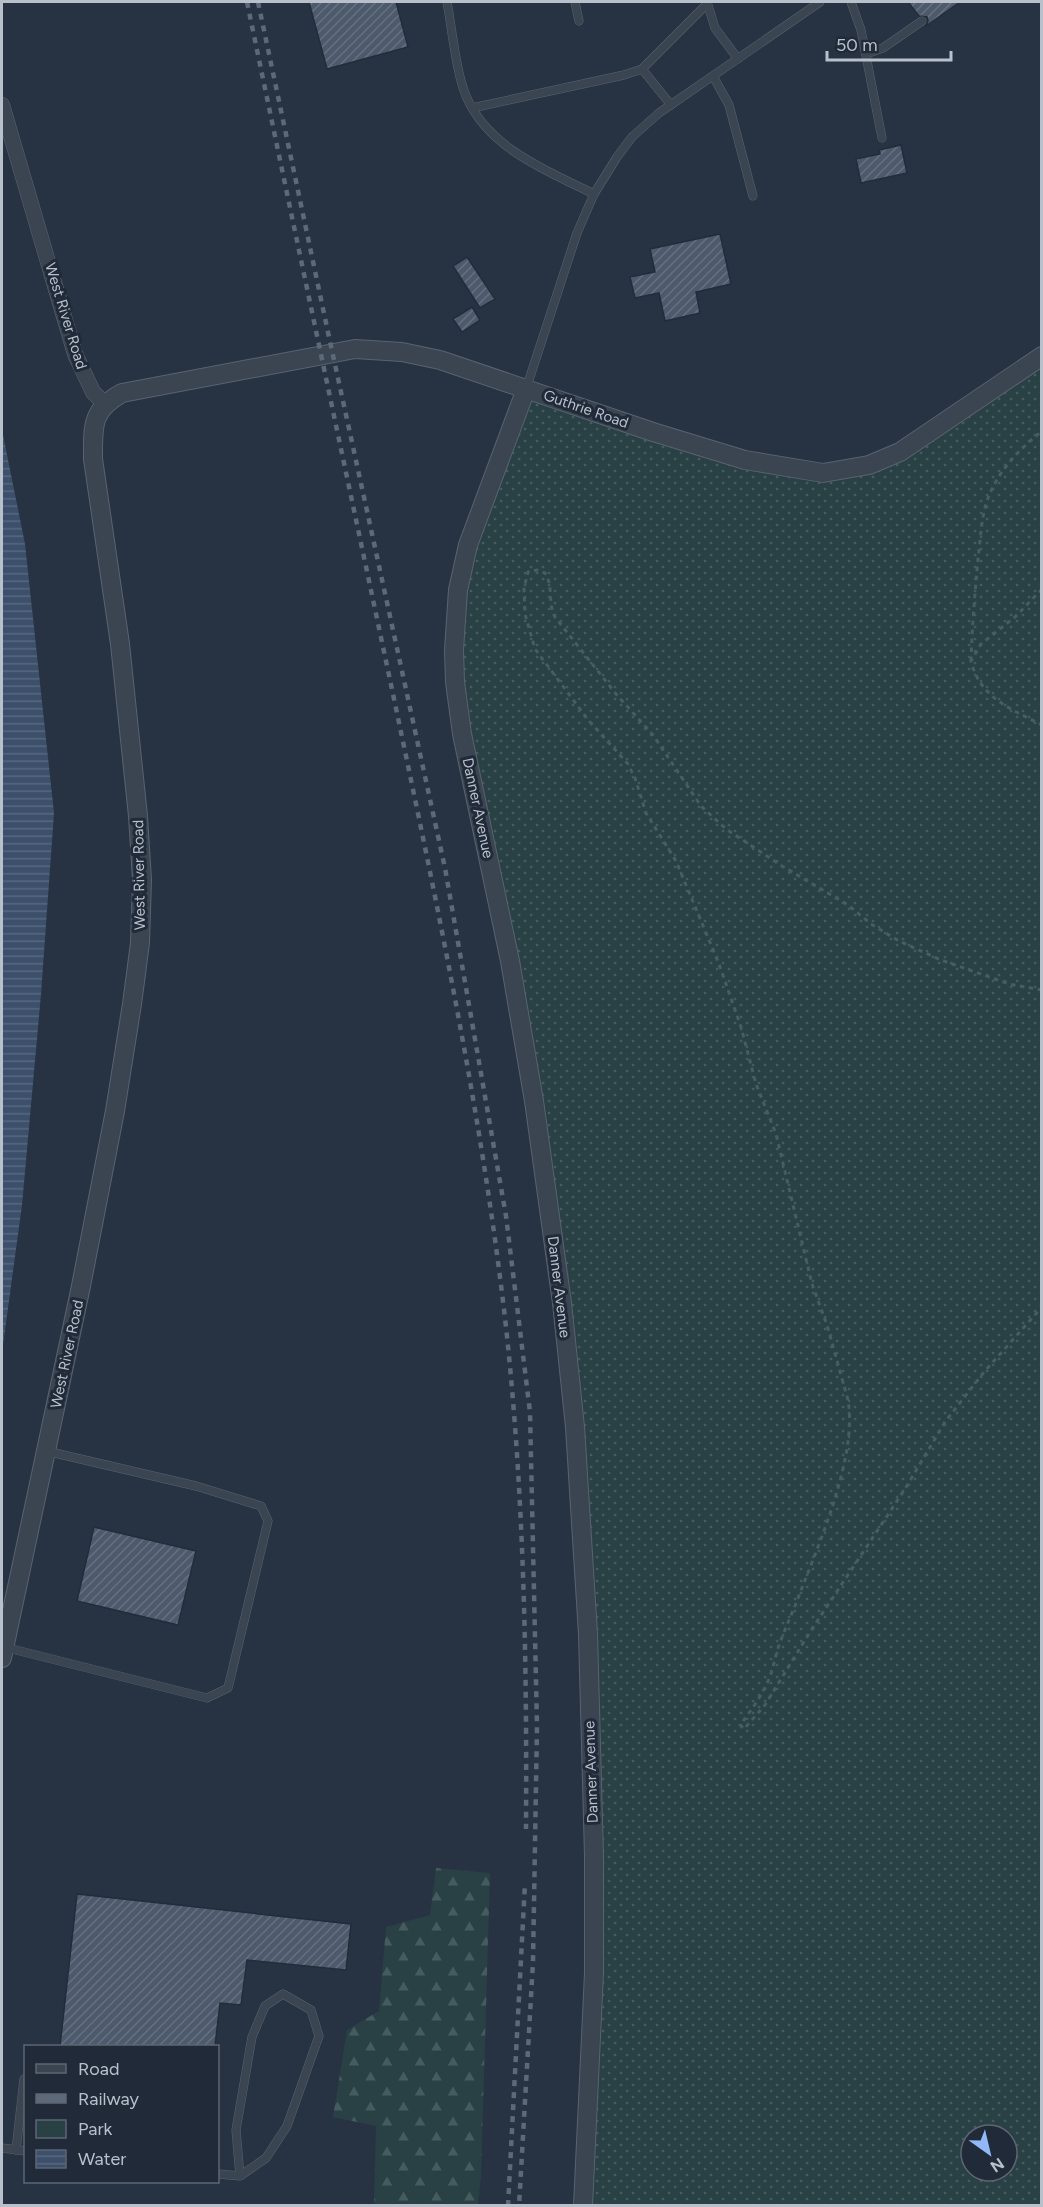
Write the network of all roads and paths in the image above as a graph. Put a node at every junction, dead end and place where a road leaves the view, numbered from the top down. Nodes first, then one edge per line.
1 (447, 2) edge
2 (575, 2) edge
3 (820, 2) edge
4 (851, 2) edge
5 (707, 3) edge
6 (579, 21) dead end
7 (922, 21) dead end
8 (866, 54) junction
9 (738, 59) junction
10 (642, 69) junction
11 (713, 76) junction
12 (2, 105) edge
13 (671, 105) junction
14 (472, 108) junction
15 (882, 138) dead end
16 (594, 194) junction
17 (753, 196) dead end
18 (1041, 356) edge
19 (526, 388) junction
20 (105, 404) junction
21 (1041, 431) edge
22 (1041, 589) edge
23 (972, 661) junction
24 (1041, 725) edge
25 (1041, 990) edge
26 (1041, 1306) edge
27 (46, 1451) junction
28 (3, 1652) edge
29 (24, 2079) dead end
30 (2, 2148) edge
31 (16, 2150) junction
32 (24, 2151) edge
33 (219, 2174) edge
34 (240, 2176) junction
35 (583, 2205) edge

1 - 14 lane
2 - 6 lane
3 - 9 lane
4 - 8 lane
5 - 9 lane
5 - 10 lane
7 - 8 lane
8 - 15 lane
9 - 11 lane
10 - 13 lane
10 - 14 lane
11 - 13 lane
11 - 17 lane
12 - 20 street, West River Road
13 - 16 lane
14 - 16 lane
16 - 19 lane
18 - 19 street, Guthrie Road
19 - 20 street, Guthrie Road
19 - 35 street, Danner Avenue
20 - 27 street, West River Road
21 - 23 path
22 - 23 path
23 - 24 path
25 - 26 path
27 - 28 street, West River Road
27 - 28 lane
29 - 31 lane
30 - 31 lane
31 - 32 lane
33 - 34 lane
34 - 34 lane

